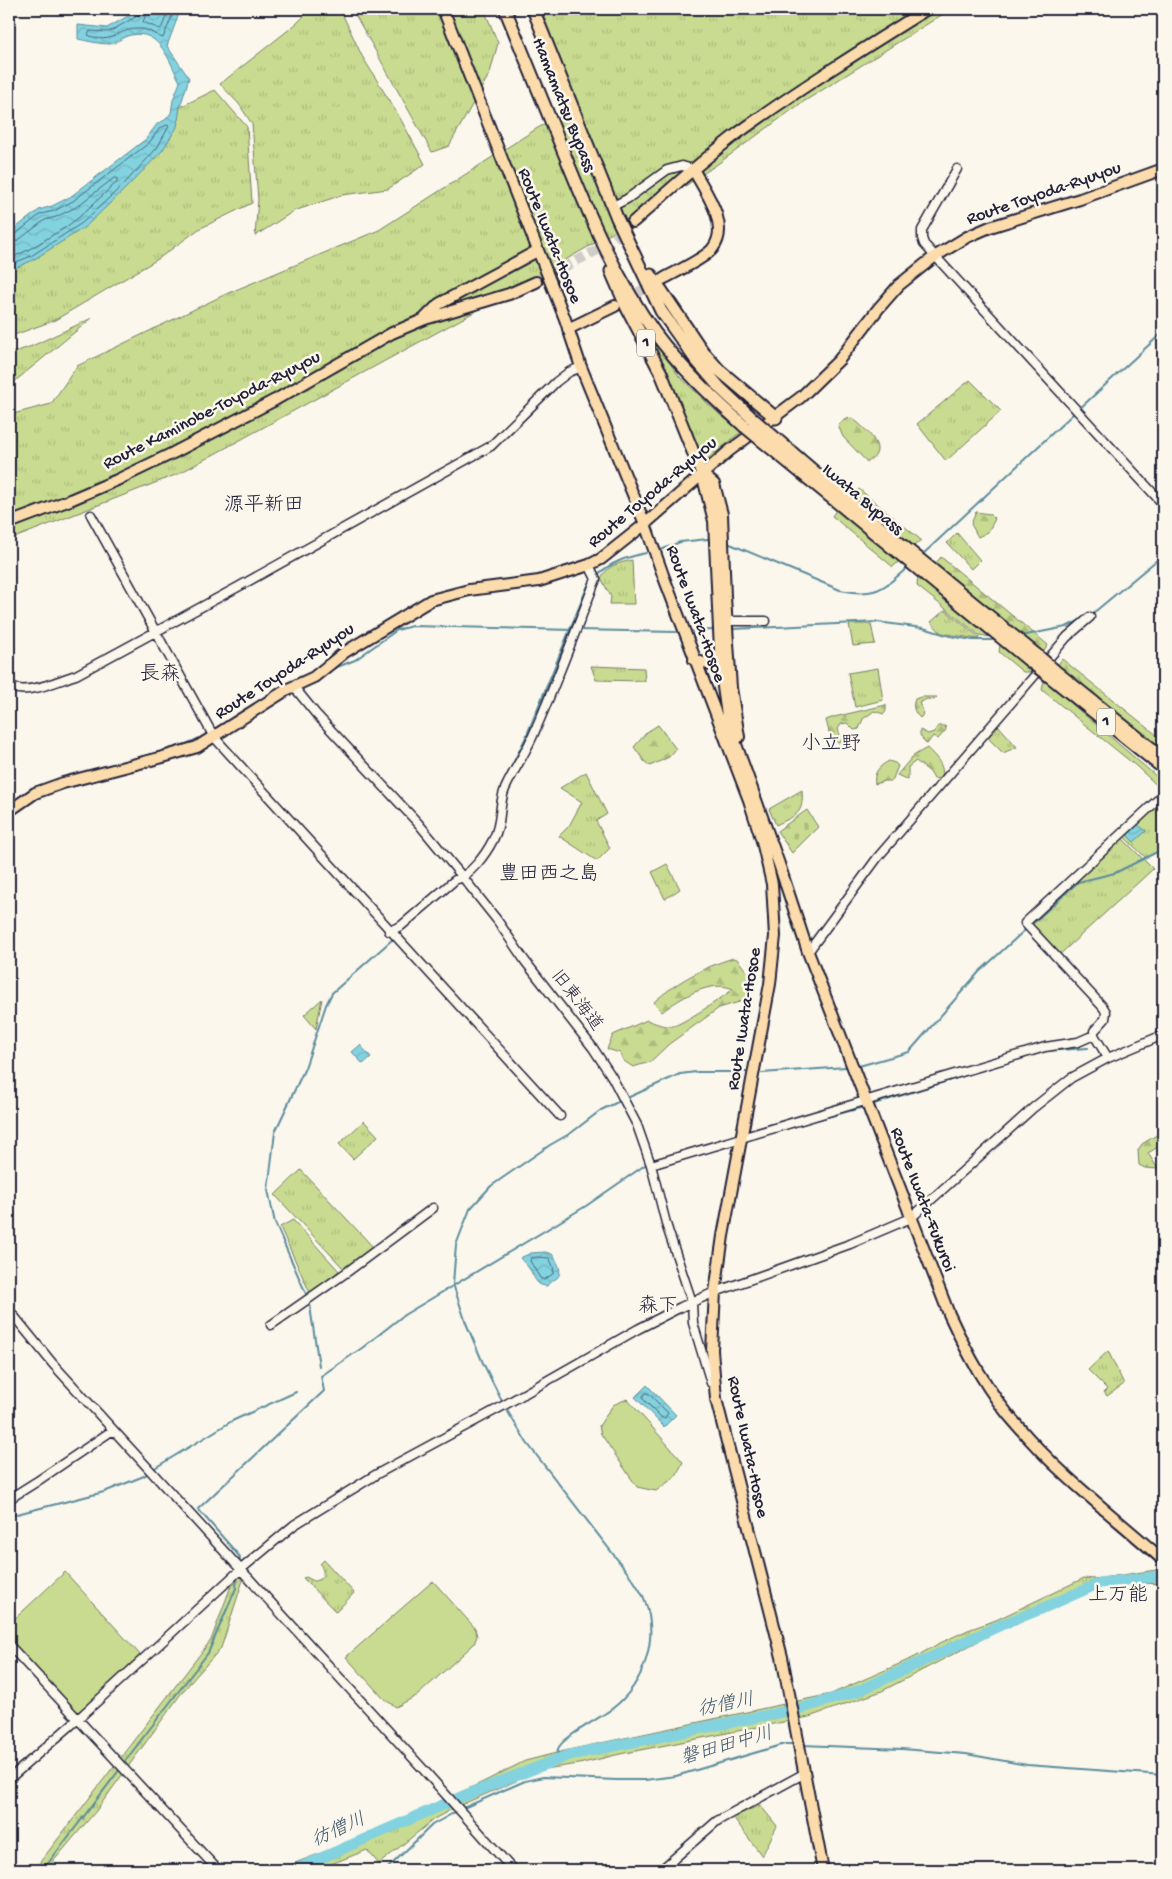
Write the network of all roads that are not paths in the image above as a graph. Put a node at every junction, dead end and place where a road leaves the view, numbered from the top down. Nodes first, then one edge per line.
1 (443, 9) edge
2 (505, 9) edge
3 (533, 9) edge
4 (927, 9) edge
5 (693, 169) junction
6 (957, 169) dead end
7 (1163, 169) edge
8 (613, 206) junction
9 (589, 214) junction
10 (633, 222) tunnel mouth
11 (535, 247) junction
12 (934, 257) junction
13 (663, 279) tunnel mouth
14 (536, 282) tunnel mouth
15 (615, 306) tunnel mouth
16 (425, 319) junction
17 (568, 329) junction
18 (581, 367) junction
19 (776, 418) junction
20 (748, 422) junction
21 (702, 474) junction
22 (1163, 504) edge
23 (91, 515) dead end
24 (9, 522) edge
25 (645, 524) junction
26 (589, 566) junction
27 (1090, 617) dead end
28 (726, 621) junction
29 (766, 621) dead end
30 (155, 631) junction
31 (1039, 663) junction
32 (696, 664) junction
33 (724, 670) junction
34 (1052, 673) junction
35 (9, 687) edge
36 (294, 687) junction
37 (1087, 707) junction
38 (1115, 719) junction
39 (214, 737) junction
40 (1163, 749) edge
41 (1163, 758) edge
42 (1163, 768) edge
43 (1163, 777) edge
44 (1163, 795) edge
45 (9, 811) edge
46 (463, 878) junction
47 (390, 931) junction
48 (808, 952) junction
49 (1163, 1035) edge
50 (1094, 1036) junction
51 (1108, 1058) junction
52 (867, 1101) junction
53 (560, 1116) dead end
54 (742, 1139) junction
55 (651, 1165) junction
56 (434, 1208) dead end
57 (911, 1218) junction
58 (715, 1292) junction
59 (692, 1302) junction
60 (9, 1310) edge
61 (271, 1325) dead end
62 (716, 1399) junction
63 (113, 1430) junction
64 (9, 1499) edge
65 (1163, 1560) edge
66 (240, 1570) junction
67 (9, 1645) edge
68 (78, 1719) junction
69 (805, 1773) junction
70 (9, 1778) edge
71 (218, 1870) edge
72 (513, 1870) edge
73 (661, 1870) edge
74 (824, 1870) edge

1 - 11 main road, Route Iwata-Hosoe
2 - 9 highway, Hamamatsu Bypass / 1
3 - 8 highway, Hamamatsu Bypass / 1
4 - 5 main road
5 - 8 street
5 - 10 main road
5 - 13 main road
6 - 12 street
7 - 12 main road, Route Toyoda-Ryuyou
8 - 19 highway, 1
8 - 20 highway, Iwata Bypass / 1
9 - 20 highway, Iwata Bypass / 1
9 - 21 highway, 1
11 - 16 main road, Route Kaminobe-Toyoda-Ryuyou
11 - 17 main road, Route Iwata-Hosoe
12 - 19 main road, Route Toyoda-Ryuyou
12 - 22 street
14 - 16 main road, Route Kaminobe-Toyoda-Ryuyou
15 - 17 main road
16 - 24 main road, Route Kaminobe-Toyoda-Ryuyou
17 - 18 main road, Route Iwata-Hosoe
18 - 25 main road, Route Iwata-Hosoe
18 - 30 street
19 - 21 main road, Route Toyoda-Ryuyou
20 - 31 highway, Iwata Bypass / 1, bridge
21 - 25 main road, Route Toyoda-Ryuyou
21 - 28 main road, Route Iwata-Fukuroi
21 - 33 main road, Route Iwata-Fukuroi
23 - 30 street
25 - 26 main road, Route Toyoda-Ryuyou
25 - 32 main road, Route Iwata-Hosoe
26 - 36 main road, Route Toyoda-Ryuyou
26 - 46 street
27 - 31 street
28 - 29 street
28 - 33 main road, Route Iwata-Fukuroi
30 - 35 street
30 - 39 street
31 - 34 highway, Iwata Bypass / 1, bridge
31 - 48 street
32 - 33 main road
32 - 54 main road, Route Iwata-Hosoe
33 - 48 main road, Route Iwata-Fukuroi
34 - 37 highway, Iwata Bypass / 1
34 - 38 highway, Iwata Bypass / 1
36 - 39 main road, Route Toyoda-Ryuyou
36 - 46 street, 旧東海道
37 - 42 highway, Iwata Bypass / 1
37 - 43 highway
38 - 40 highway
38 - 41 highway, Iwata Bypass / 1
39 - 45 main road, Route Toyoda-Ryuyou
39 - 47 street
44 - 50 street
46 - 47 street
46 - 55 street, 旧東海道
47 - 53 street
48 - 52 main road, Route Iwata-Fukuroi
49 - 51 street
50 - 51 street
50 - 52 street
51 - 57 street
52 - 54 street
52 - 57 main road, Route Iwata-Fukuroi
54 - 55 street
54 - 58 main road, Route Iwata-Hosoe
55 - 59 street, 旧東海道
56 - 61 street
57 - 58 street
57 - 65 main road, Route Iwata-Fukuroi
58 - 59 street
58 - 62 main road, Route Iwata-Hosoe
59 - 62 street, 旧東海道
59 - 66 street
60 - 63 street
62 - 69 main road, Route Iwata-Hosoe
63 - 64 street
63 - 66 street
66 - 68 street
66 - 72 street
67 - 68 street
68 - 70 street
68 - 71 street
69 - 73 street
69 - 74 main road, Route Iwata-Hosoe

